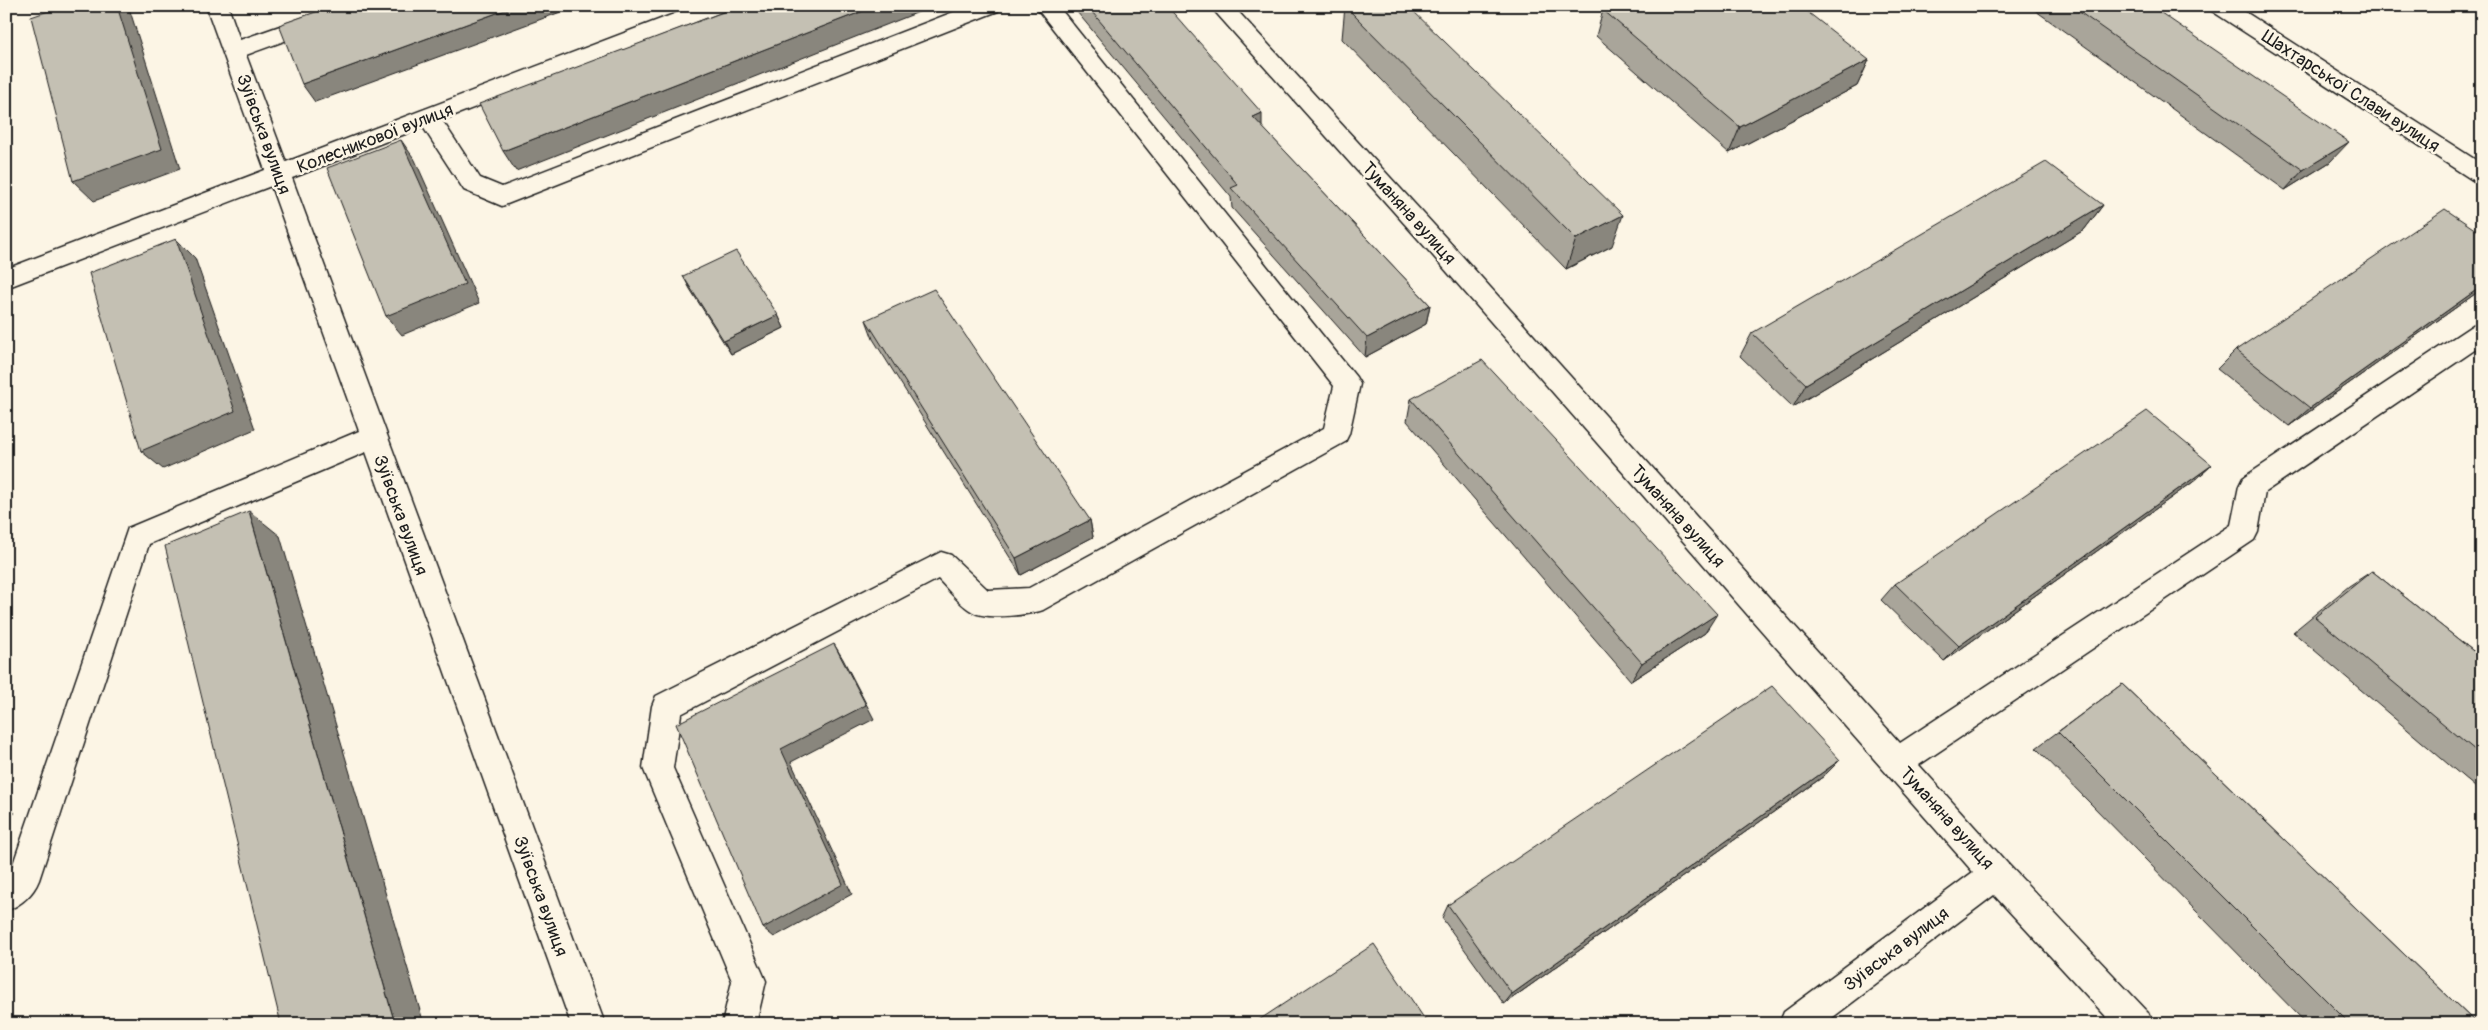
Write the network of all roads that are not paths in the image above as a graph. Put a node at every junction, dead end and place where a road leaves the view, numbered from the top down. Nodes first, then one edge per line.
1 (217, 6) edge
2 (716, 6) edge
3 (990, 6) edge
4 (1046, 6) edge
5 (1222, 6) edge
6 (2220, 6) edge
7 (2265, 6) edge
8 (369, 7) edge
9 (2250, 25) junction
10 (234, 52) junction
11 (428, 118) junction
12 (279, 175) junction
13 (2482, 175) edge
14 (6, 279) edge
15 (2482, 332) edge
16 (373, 437) junction
17 (1897, 762) junction
18 (1996, 874) junction
19 (6, 895) edge
20 (588, 1024) edge
21 (739, 1024) edge
22 (1796, 1024) edge
23 (2136, 1024) edge

1 - 10 street, Зуївська вулиця
2 - 11 street, Колесникової вулиця
3 - 11 street
4 - 21 street
5 - 17 street, Туманяна вулиця
6 - 9 street, Шахтарської Слави вулиця
7 - 9 street
8 - 10 street
9 - 13 street, Шахтарської Слави вулиця
10 - 12 street, Зуївська вулиця
11 - 12 street, Колесникової вулиця
12 - 14 street, Колесникової вулиця
12 - 16 street, Зуївська вулиця
15 - 17 street
16 - 19 street
16 - 20 street, Зуївська вулиця
17 - 18 street, Туманяна вулиця
18 - 22 street, Зуївська вулиця
18 - 23 street, Туманяна вулиця

